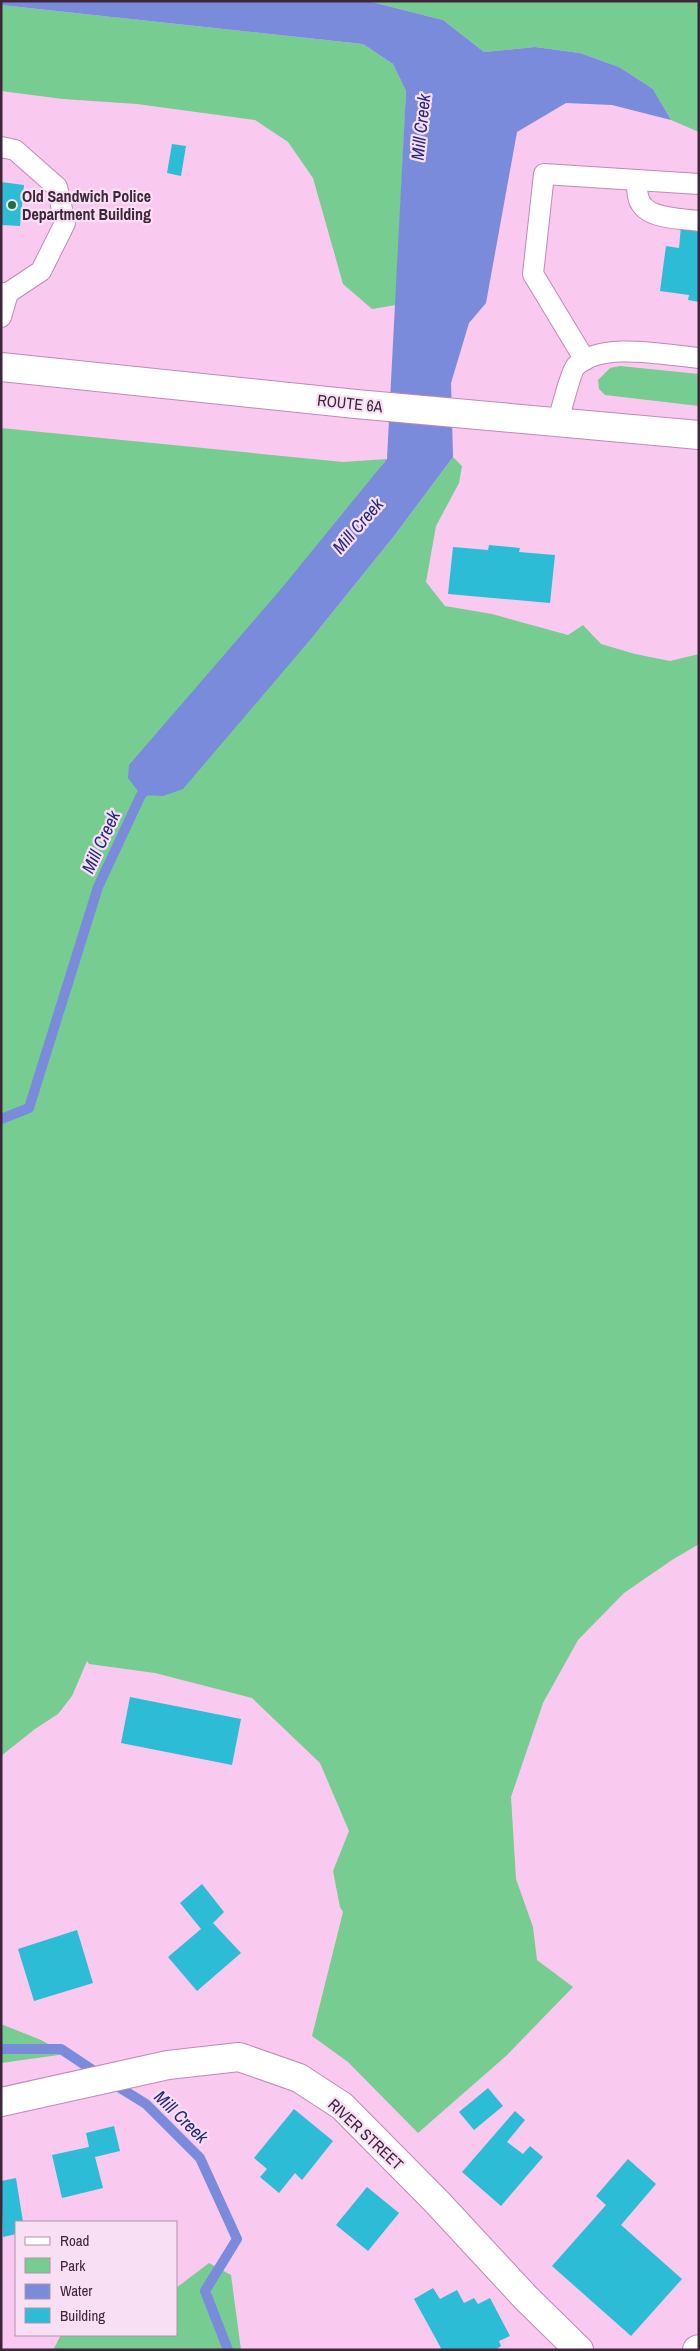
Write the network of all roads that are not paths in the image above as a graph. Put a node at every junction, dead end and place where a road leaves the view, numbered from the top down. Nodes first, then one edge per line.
1 (1, 147) edge
2 (637, 180) junction
3 (699, 184) edge
4 (699, 221) edge
5 (4, 293) edge
6 (1, 317) edge
7 (699, 358) edge
8 (585, 360) junction
9 (1, 367) edge
10 (558, 421) junction
11 (699, 435) edge
12 (1, 2102) edge
13 (579, 2350) edge

1 - 5 lane
2 - 3 lane
2 - 4 lane
2 - 8 lane
5 - 6 lane
7 - 8 lane
8 - 10 lane
9 - 10 main road, ROUTE 6A
10 - 11 main road, ROUTE 6A
12 - 13 main road, RIVER STREET

